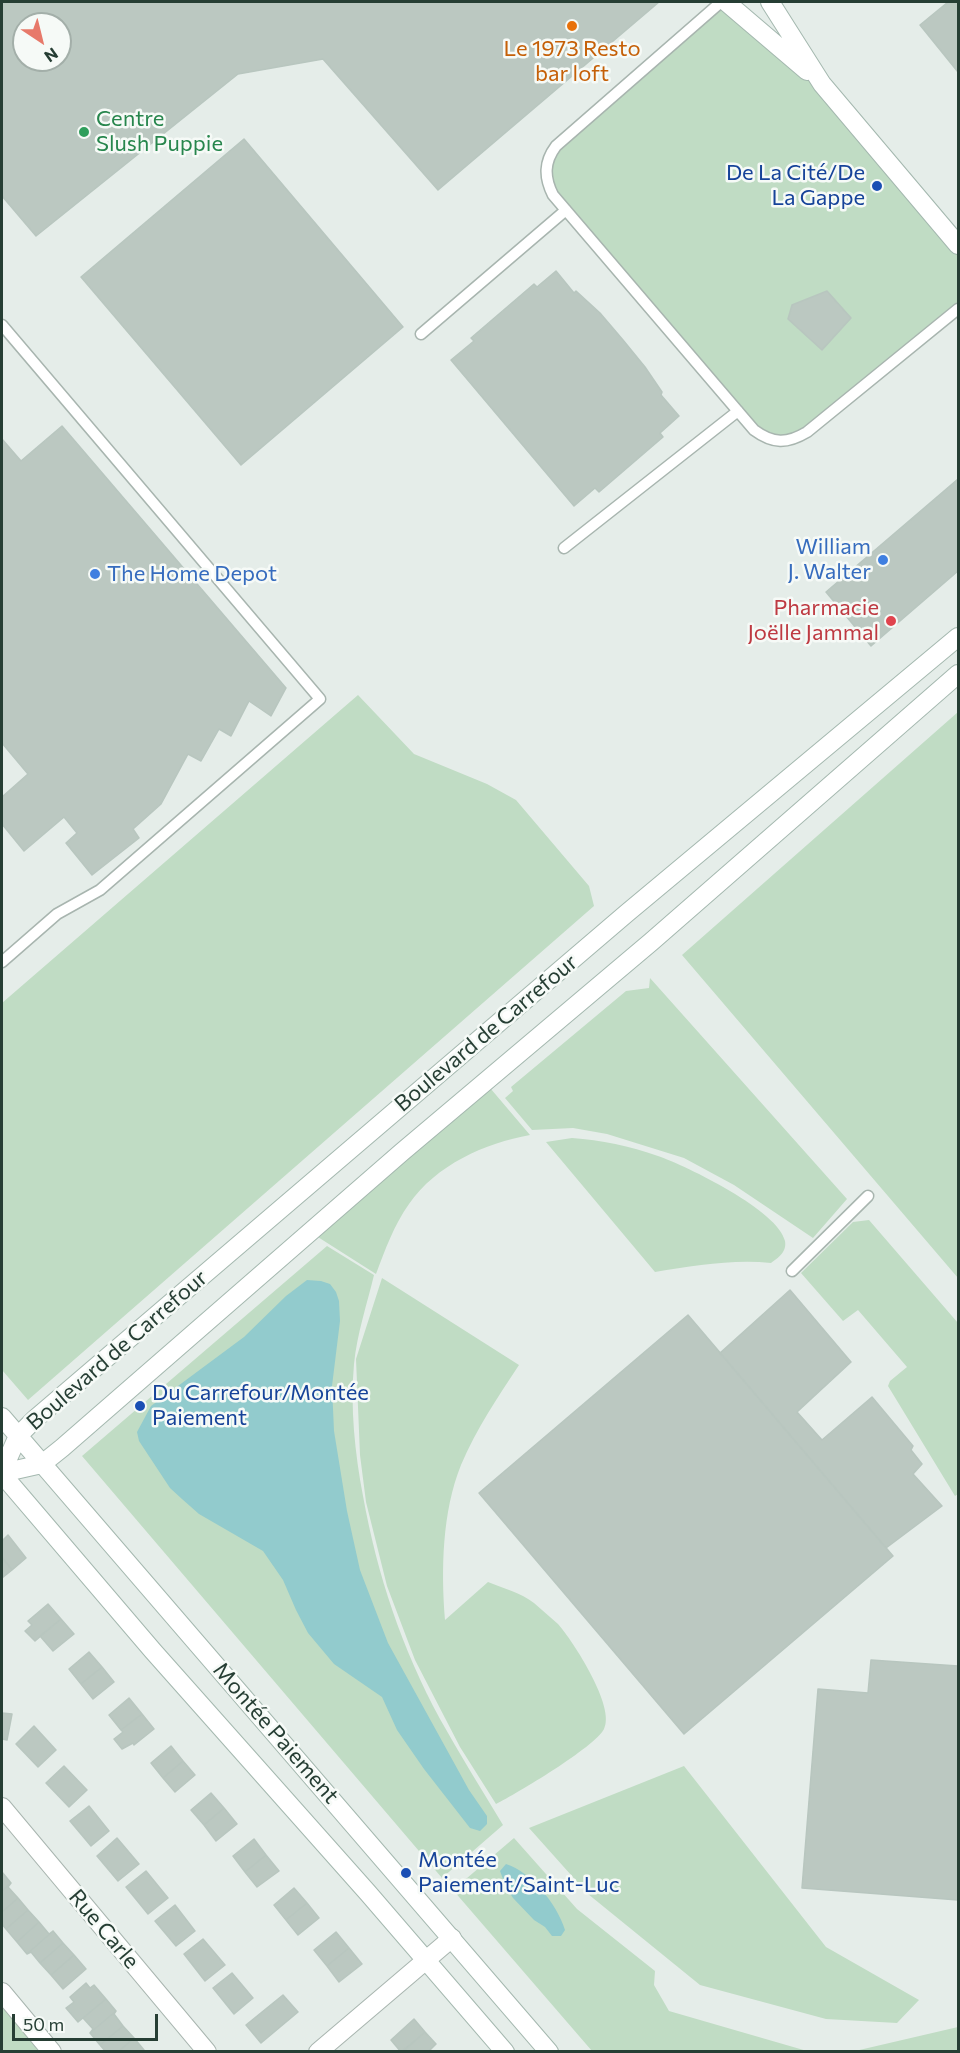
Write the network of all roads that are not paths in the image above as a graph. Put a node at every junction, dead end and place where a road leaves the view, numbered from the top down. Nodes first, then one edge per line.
1 (721, 2) edge
2 (726, 2) edge
3 (770, 2) edge
4 (822, 84) junction
5 (566, 210) junction
6 (958, 245) edge
7 (958, 309) edge
8 (2, 325) edge
9 (421, 334) dead end
10 (738, 411) junction
11 (564, 548) dead end
12 (958, 637) edge
13 (958, 674) edge
14 (2, 962) edge
15 (868, 1196) dead end
16 (792, 1271) dead end
17 (2, 1417) edge
18 (18, 1436) junction
19 (42, 1464) junction
20 (2, 1473) edge
21 (2, 1807) edge
22 (452, 1938) junction
23 (426, 1960) junction
24 (2, 1992) edge
25 (52, 2052) edge
26 (207, 2052) edge
27 (318, 2052) edge
28 (505, 2052) edge
29 (549, 2052) edge

1 - 5 lane
2 - 4 street
3 - 4 street
4 - 6 street
5 - 9 lane
5 - 10 lane
7 - 10 lane
8 - 14 lane
10 - 11 lane
12 - 18 street, Boulevard de Carrefour
13 - 19 street, Boulevard de Carrefour
15 - 16 lane
17 - 18 street, Montée Paiement
18 - 19 street, Montée Paiement
18 - 20 street
19 - 20 street
19 - 22 street, Montée Paiement
20 - 23 street, Montée Paiement
21 - 26 street, Rue Carle
22 - 23 street
22 - 29 street, Montée Paiement
23 - 27 street
23 - 28 street, Montée Paiement
24 - 25 street

